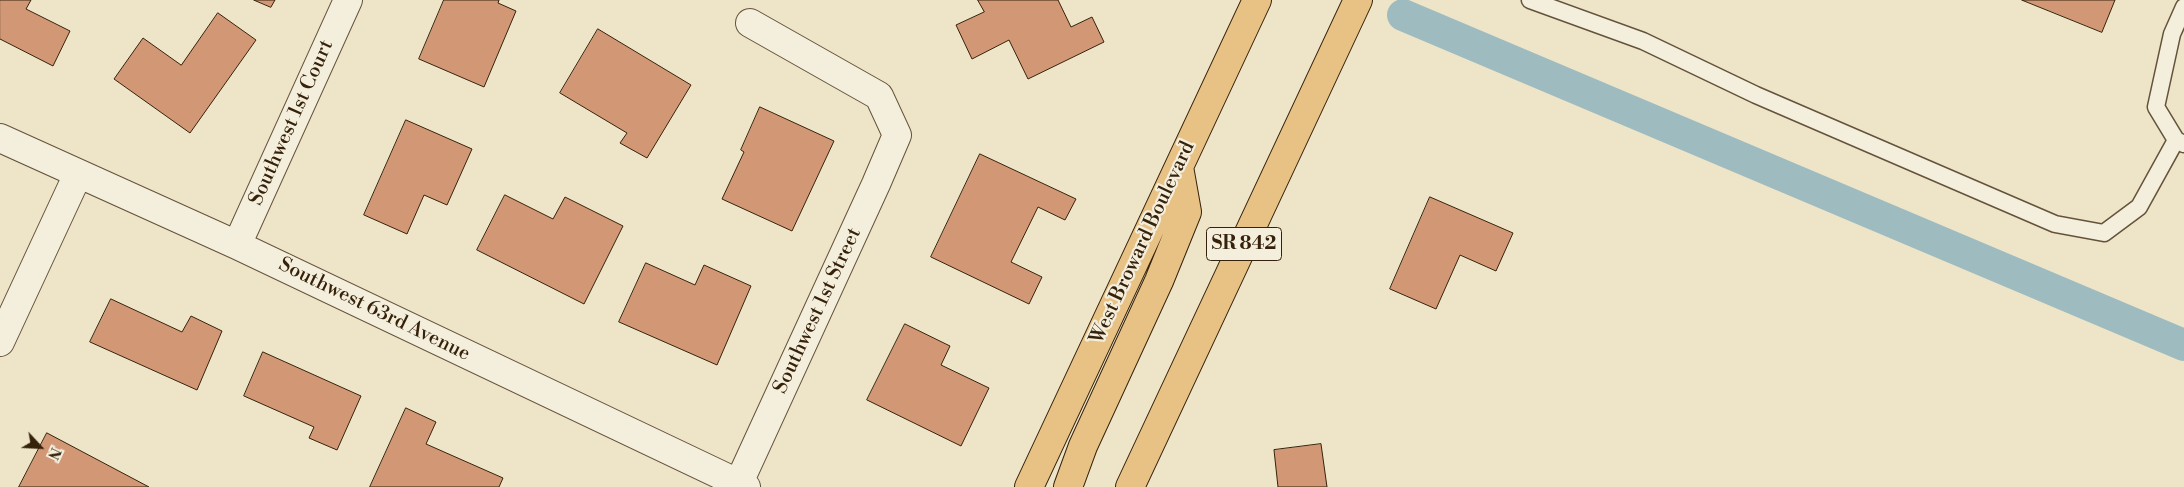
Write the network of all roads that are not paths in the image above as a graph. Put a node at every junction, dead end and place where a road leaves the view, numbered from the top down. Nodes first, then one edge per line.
1 (348, 0) edge
2 (1258, 0) edge
3 (1358, 0) edge
4 (1530, 0) edge
5 (2184, 7) edge
6 (750, 23) dead end
7 (0, 138) edge
8 (2180, 142) edge
9 (1179, 167) junction
10 (78, 174) junction
11 (237, 245) junction
12 (0, 342) edge
13 (740, 486) edge
14 (1029, 487) edge
15 (1068, 487) edge
16 (1130, 487) edge

1 - 11 street, Southwest 1st Court
2 - 9 main road, West Broward Boulevard
3 - 16 main road, SR 842
4 - 8 lane
5 - 8 lane
6 - 13 street, Southwest 1st Street
7 - 10 street, Southwest 63rd Avenue
9 - 14 main road, West Broward Boulevard
9 - 15 main road
10 - 11 street, Southwest 63rd Avenue
10 - 12 street
11 - 13 street, Southwest 63rd Avenue

